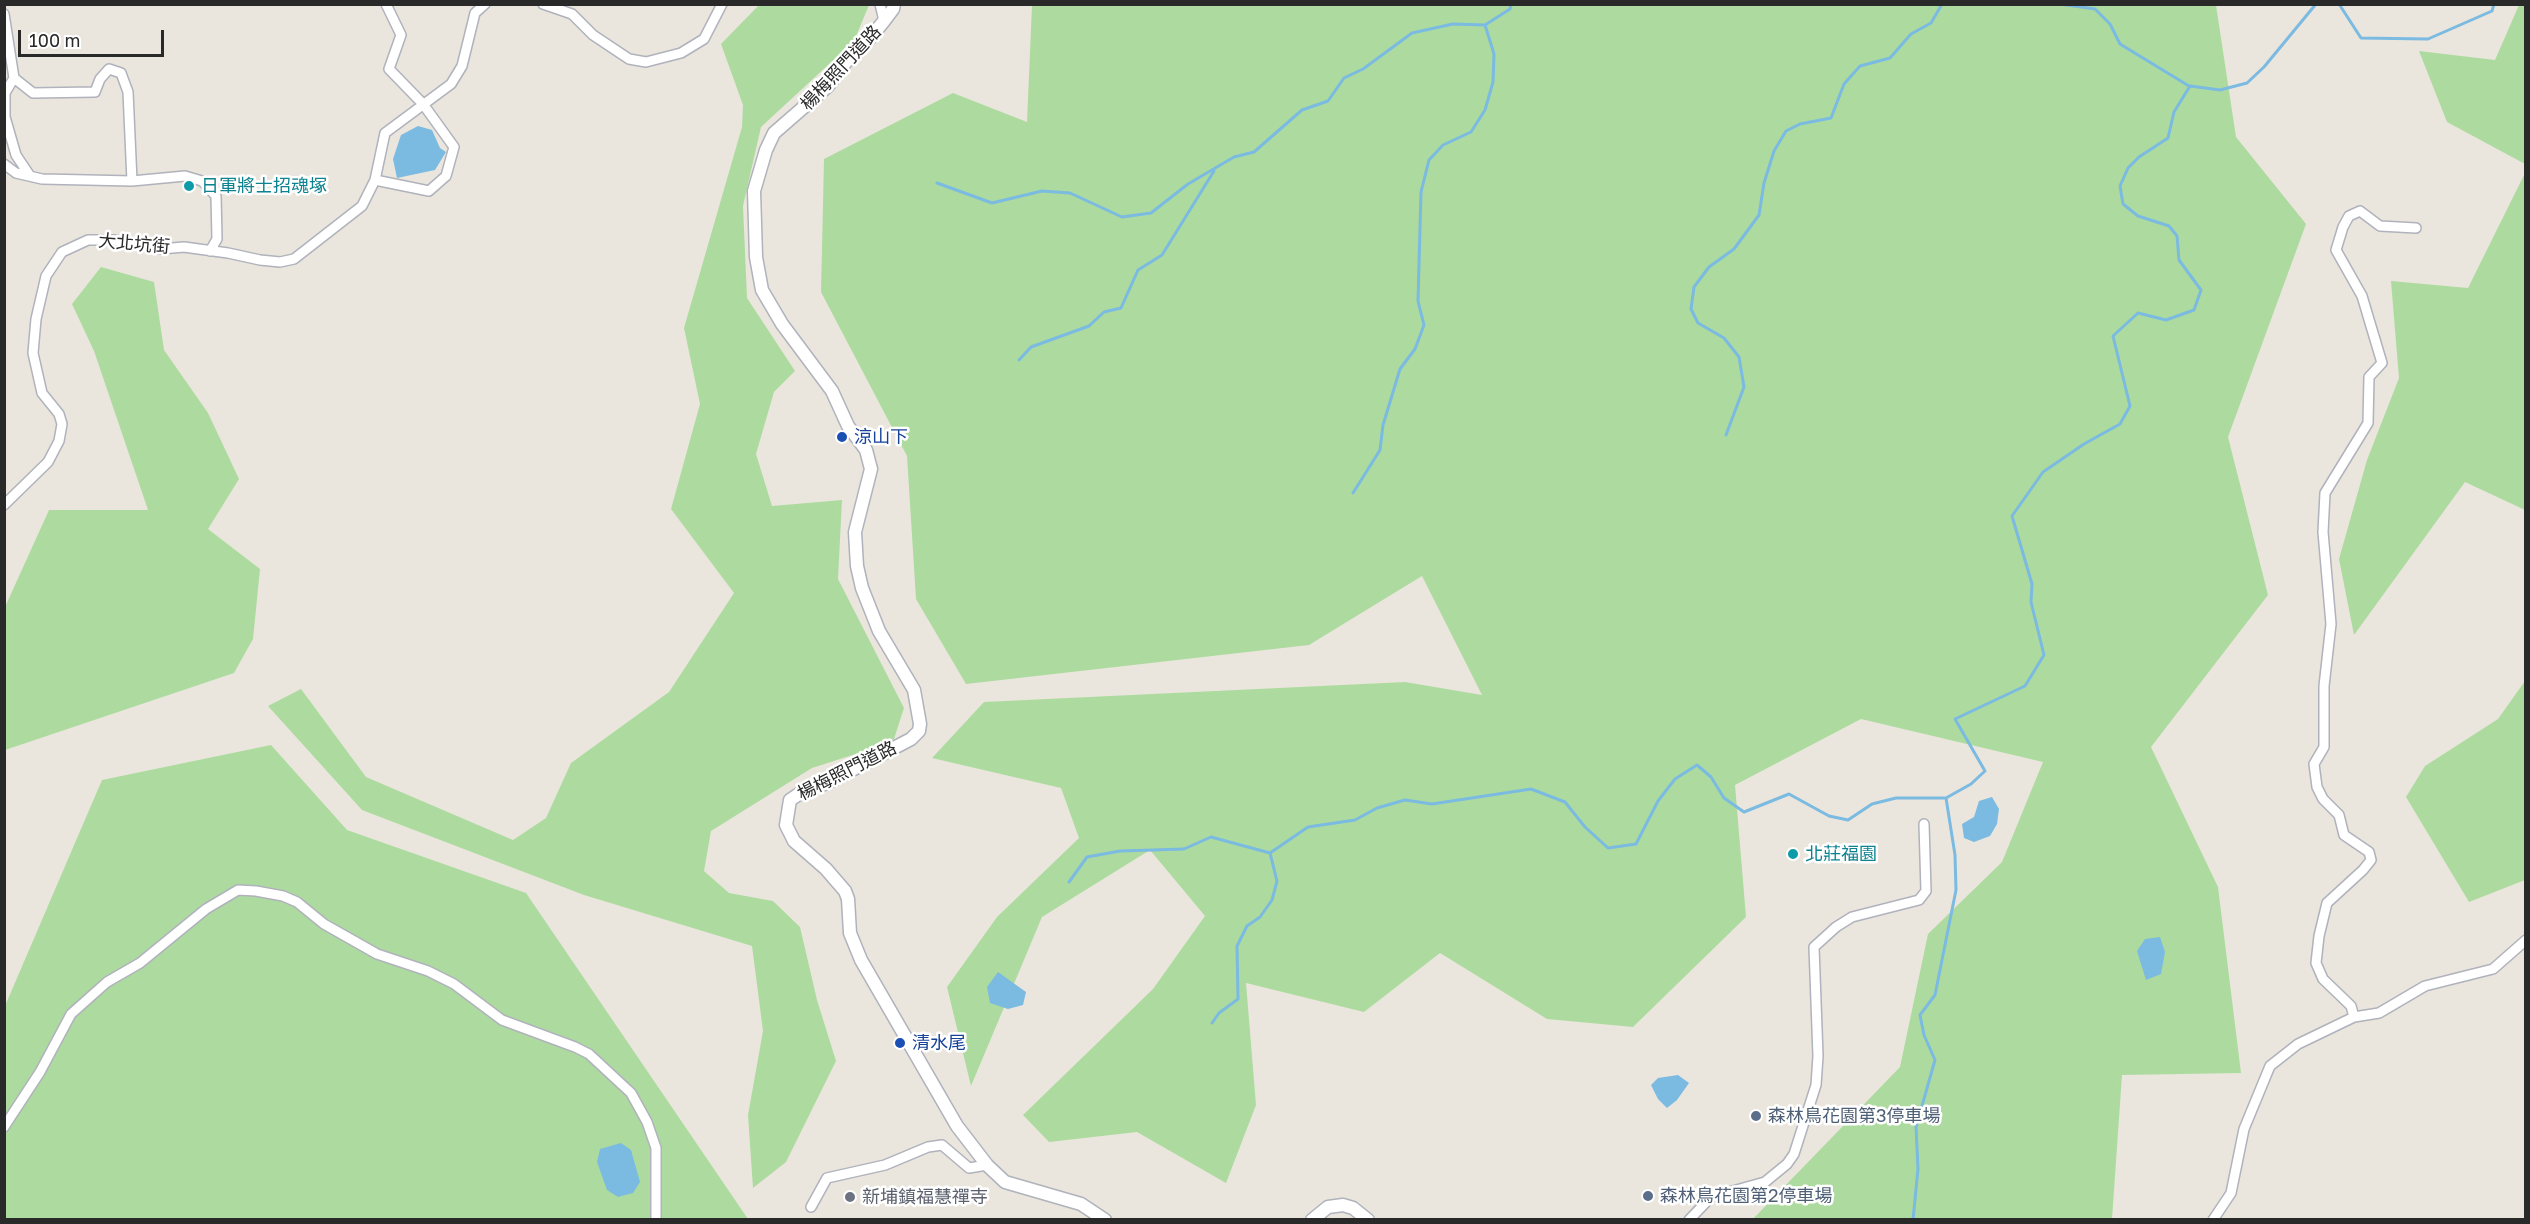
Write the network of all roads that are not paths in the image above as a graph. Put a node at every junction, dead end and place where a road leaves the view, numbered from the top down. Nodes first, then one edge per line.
1 (386, 4) edge
2 (485, 4) edge
3 (543, 4) edge
4 (722, 4) edge
5 (880, 4) edge
6 (894, 4) edge
7 (4, 14) edge
8 (884, 21) junction
9 (14, 78) junction
10 (423, 104) junction
11 (4, 164) edge
12 (30, 176) junction
13 (375, 180) junction
14 (132, 181) junction
15 (2416, 228) dead end
16 (210, 251) junction
17 (4, 505) edge
18 (1924, 824) dead end
19 (2526, 940) edge
20 (2354, 1017) junction
21 (4, 1127) edge
22 (987, 1165) junction
23 (811, 1207) dead end
24 (657, 1220) edge
25 (1105, 1220) edge
26 (1312, 1220) edge
27 (1368, 1220) edge
28 (1689, 1220) edge
29 (2213, 1220) edge

1 - 10 street
2 - 10 street, 大北坑街
3 - 4 street
5 - 8 street
6 - 8 street, 楊梅照門道路
7 - 9 street
8 - 22 street, 楊梅照門道路
9 - 12 street
9 - 14 street
10 - 13 street, 大北坑街
10 - 13 street
11 - 12 street
12 - 14 street
13 - 16 street, 大北坑街
14 - 16 street
15 - 20 street
16 - 17 street, 大北坑街
18 - 28 street
19 - 20 street
20 - 29 street
21 - 24 street
22 - 23 street
22 - 25 street, 楊梅照門道路
26 - 27 street

